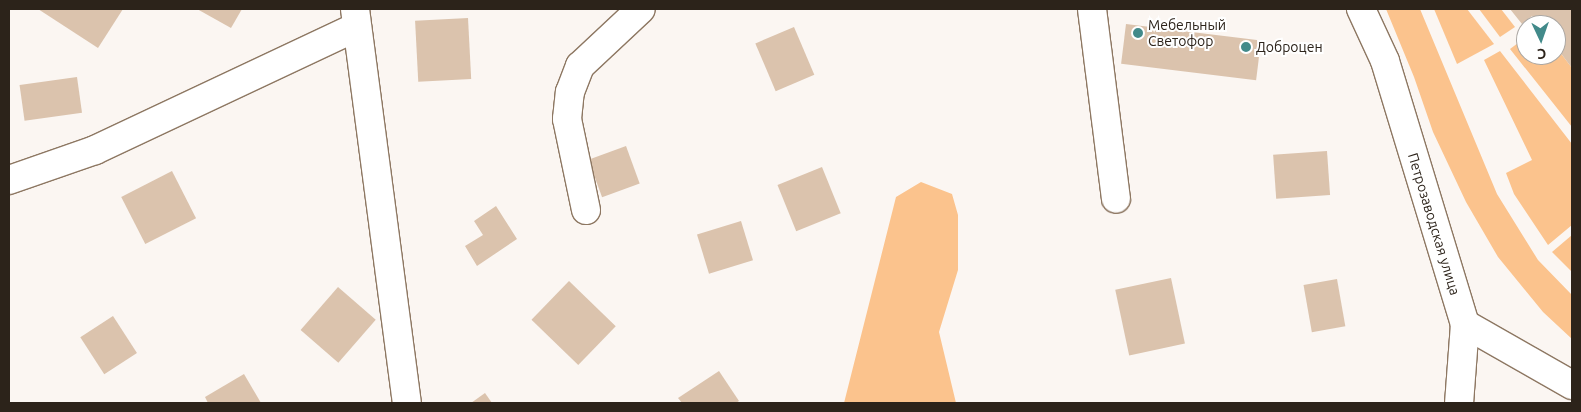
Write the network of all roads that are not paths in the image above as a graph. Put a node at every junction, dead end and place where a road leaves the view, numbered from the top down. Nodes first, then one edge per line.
1 (641, 9) edge
2 (1092, 9) edge
3 (1362, 9) edge
4 (355, 18) edge
5 (9, 180) edge
6 (1116, 198) dead end
7 (586, 210) dead end
8 (1465, 324) junction
9 (1572, 385) edge
10 (407, 403) edge
11 (1458, 403) edge

1 - 7 street
2 - 6 street
3 - 8 street, Петрозаводская улица
4 - 5 street
4 - 10 street
8 - 9 street
8 - 11 street

